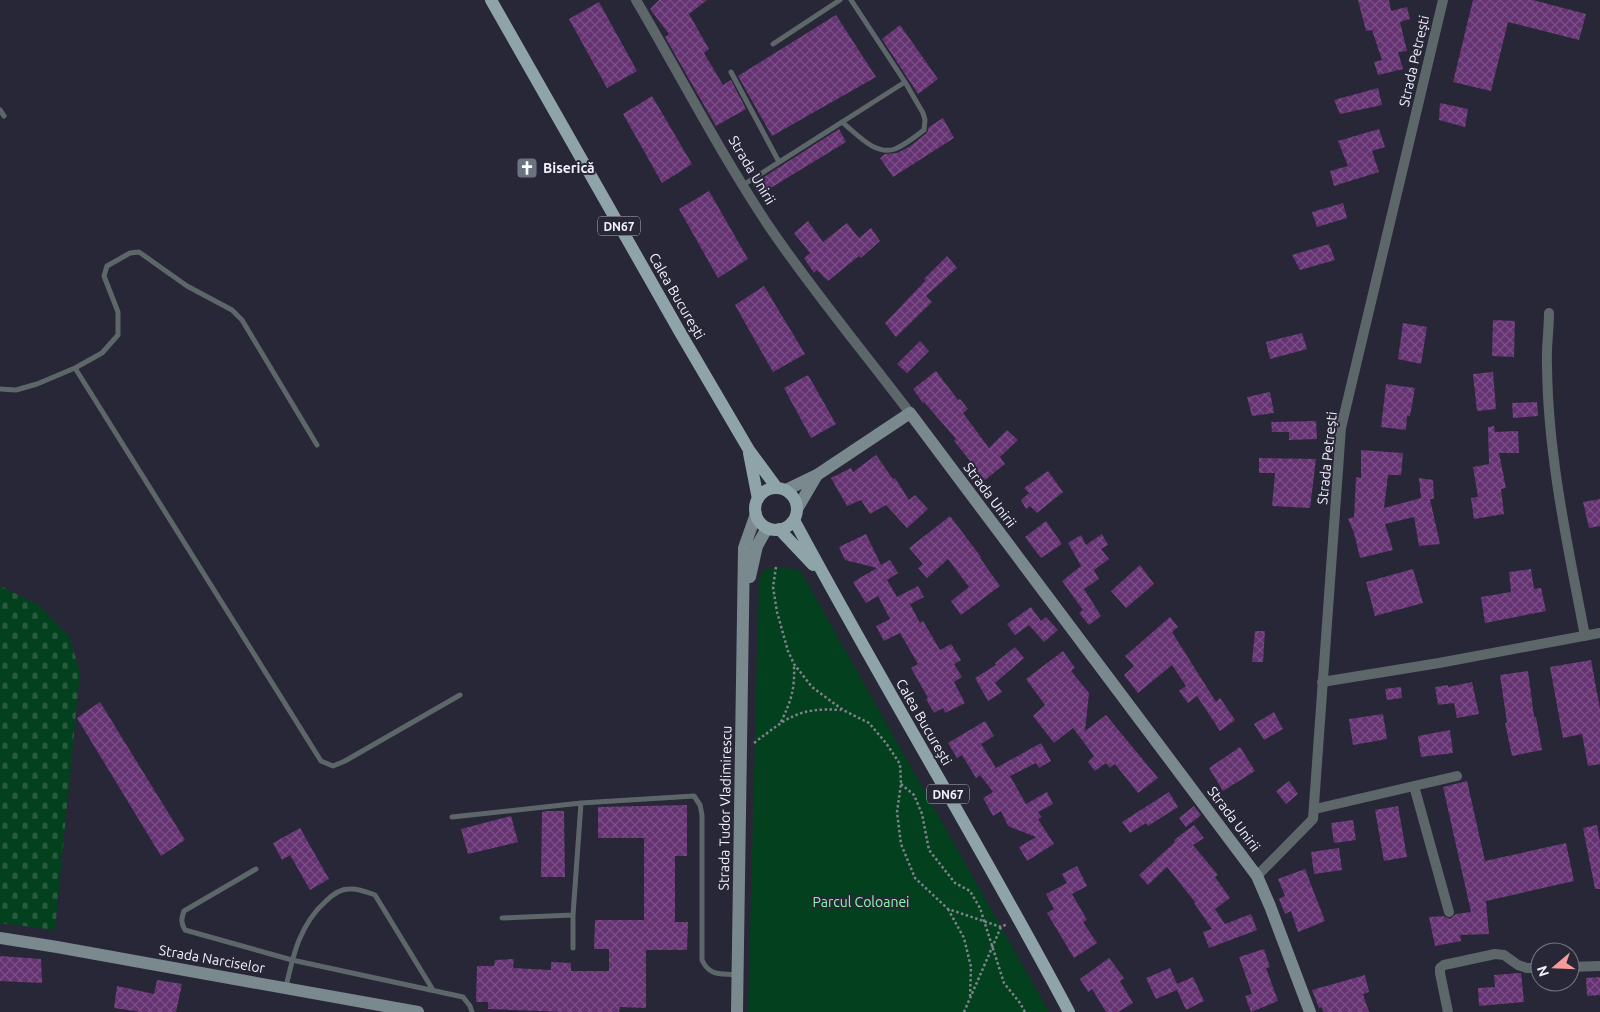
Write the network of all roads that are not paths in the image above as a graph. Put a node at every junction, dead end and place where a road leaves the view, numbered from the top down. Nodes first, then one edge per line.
1 (491, 0) edge
2 (636, 0) edge
3 (840, 0) edge
4 (851, 0) edge
5 (1443, 0) edge
6 (773, 44) dead end
7 (731, 72) dead end
8 (905, 82) junction
9 (0, 110) edge
10 (4, 116) dead end
11 (842, 122) junction
12 (779, 162) junction
13 (742, 185) junction
14 (1550, 312) dead end
15 (75, 368) junction
16 (0, 389) edge
17 (910, 413) junction
18 (317, 445) dead end
19 (749, 450) junction
20 (817, 475) junction
21 (781, 489) junction
22 (758, 499) junction
23 (756, 514) junction
24 (796, 515) junction
25 (773, 529) junction
26 (825, 578) junction
27 (744, 604) junction
28 (1600, 633) edge
29 (1585, 636) junction
30 (1322, 682) junction
31 (460, 695) dead end
32 (1457, 776) dead end
33 (1414, 786) junction
34 (581, 803) junction
35 (1315, 809) junction
36 (452, 816) dead end
37 (256, 869) dead end
38 (1257, 876) junction
39 (1450, 912) dead end
40 (573, 915) junction
41 (502, 918) dead end
42 (0, 938) edge
43 (572, 948) dead end
44 (292, 960) junction
45 (1600, 966) edge
46 (1580, 967) edge
47 (1530, 968) edge
48 (738, 975) junction
49 (286, 988) junction
50 (433, 990) junction
51 (418, 1012) edge
52 (472, 1012) edge
53 (738, 1012) edge
54 (1069, 1012) edge
55 (1310, 1012) edge
56 (1448, 1012) edge

1 - 19 main road, Calea București / DN67
2 - 13 street, Strada Unirii
3 - 6 lane
4 - 8 lane
5 - 30 street, Strada Petrești
7 - 12 lane
8 - 11 lane
8 - 11 lane
9 - 10 lane
11 - 12 lane
12 - 13 lane
13 - 17 street, Strada Unirii
14 - 29 street
15 - 16 lane
15 - 18 lane
15 - 31 lane
17 - 20 main road
17 - 38 main road, Strada Unirii
19 - 21 main road, Calea București / DN67
19 - 22 main road, Calea București / DN67
20 - 21 main road
20 - 24 main road
21 - 22 main road
21 - 24 main road, Calea București / DN67
22 - 23 main road, Calea București / DN67
23 - 25 main road, Calea București / DN67
23 - 27 main road, Strada Tudor Vladimirescu
24 - 25 main road
24 - 26 main road, Calea București / DN67
25 - 26 main road, Calea București / DN67
25 - 27 main road, Strada Tudor Vladimirescu
26 - 54 main road, Calea București / DN67
27 - 48 main road, Strada Tudor Vladimirescu
28 - 29 street
29 - 30 street
30 - 35 street, Strada Petrești
32 - 33 street
33 - 35 street
33 - 39 street
34 - 36 lane
34 - 40 lane
34 - 48 lane
35 - 38 street, Strada Petrești
37 - 44 lane
38 - 55 main road, Strada Unirii
40 - 41 lane
40 - 43 lane
42 - 49 main road, Strada Narciselor
44 - 49 lane
44 - 50 lane
44 - 50 lane
45 - 46 street
47 - 56 street
48 - 53 main road, Strada Tudor Vladimirescu
49 - 51 main road, Strada Narciselor
50 - 52 lane

